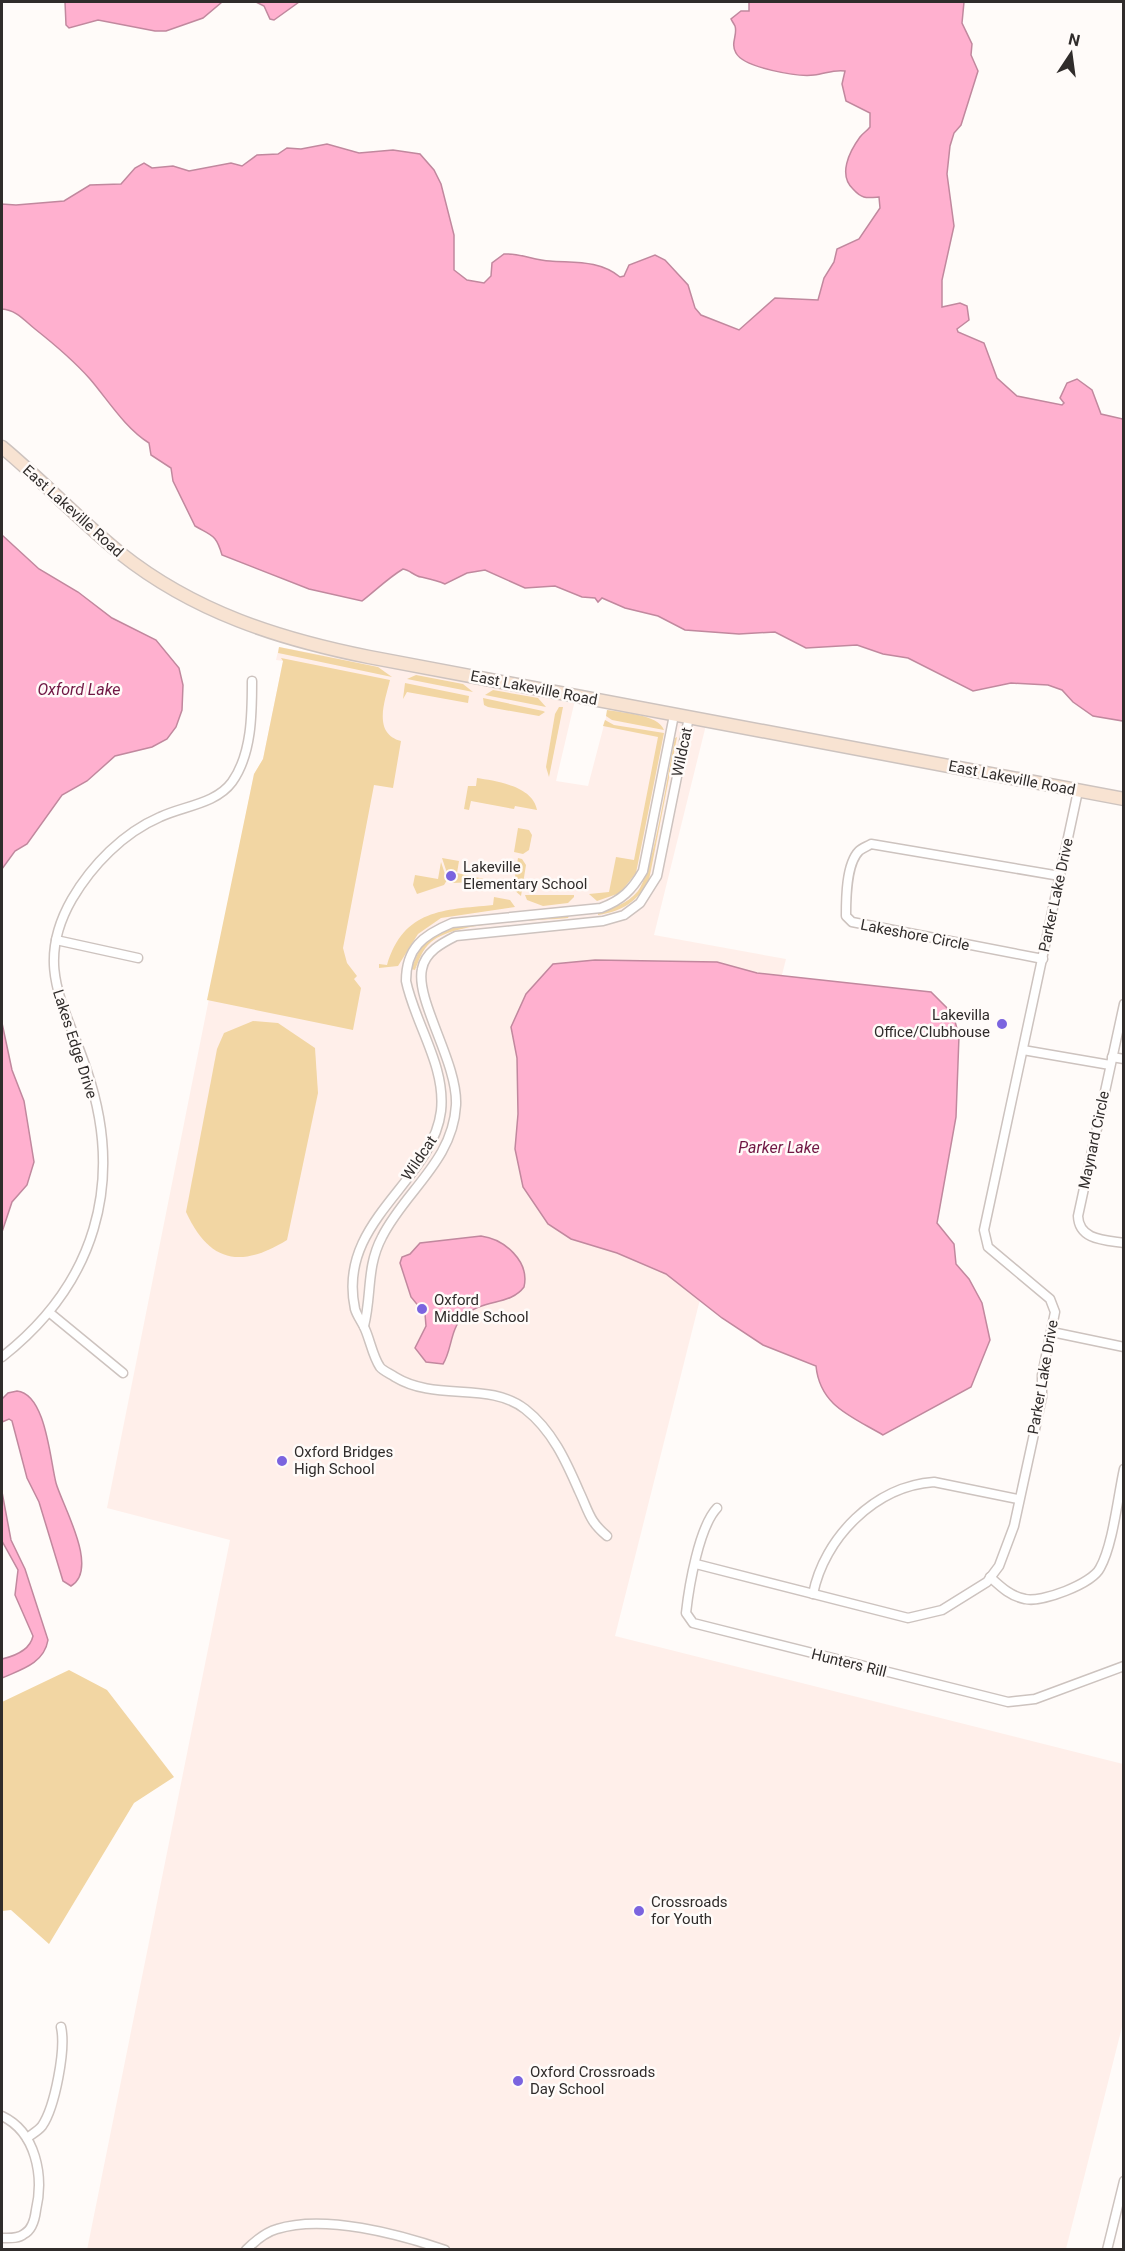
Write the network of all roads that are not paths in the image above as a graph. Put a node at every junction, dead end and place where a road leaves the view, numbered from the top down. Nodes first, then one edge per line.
1 (2, 447) edge
2 (252, 681) dead end
3 (674, 715) junction
4 (689, 717) junction
5 (1078, 791) junction
6 (1124, 799) edge
7 (1060, 876) junction
8 (585, 910) junction
9 (587, 923) junction
10 (56, 940) junction
11 (138, 958) dead end
12 (1042, 958) junction
13 (422, 979) junction
14 (406, 981) junction
15 (1124, 1004) edge
16 (1023, 1050) junction
17 (1124, 1059) edge
18 (1111, 1061) junction
19 (1124, 1243) edge
20 (50, 1312) junction
21 (364, 1326) junction
22 (1052, 1332) junction
23 (1124, 1347) edge
24 (2, 1357) edge
25 (123, 1373) dead end
26 (1124, 1468) edge
27 (1018, 1499) junction
28 (717, 1508) dead end
29 (607, 1536) dead end
30 (696, 1564) junction
31 (990, 1577) junction
32 (813, 1594) junction
33 (1124, 1666) edge
34 (60, 2027) dead end
35 (2, 2116) edge
36 (27, 2138) junction
37 (1124, 2181) edge
38 (2, 2238) edge
39 (246, 2250) edge
40 (445, 2250) edge
41 (1107, 2250) edge

1 - 3 main road, East Lakeville Road
2 - 10 street, Lakes Edge Drive
3 - 4 main road, East Lakeville Road
3 - 8 street, Wildcat
4 - 5 main road, East Lakeville Road
4 - 9 street, Wildcat
5 - 6 main road, East Lakeville Road
5 - 7 street, Parker Lake Drive
7 - 12 street, Parker Lake Drive
7 - 12 street, Lakeshore Circle
8 - 9 street
8 - 14 street, Wildcat
9 - 13 street, Wildcat
10 - 11 street
10 - 20 street, Lakes Edge Drive
12 - 16 street, Parker Lake Drive
13 - 14 street
13 - 21 street, Wildcat
14 - 21 street, Wildcat
15 - 18 street, Maynard Circle
16 - 18 street
16 - 22 street, Parker Lake Drive
17 - 18 street
18 - 19 street, Maynard Circle
20 - 24 street, Lakes Edge Drive
20 - 25 street
21 - 29 street, Wildcat
22 - 23 street
22 - 27 street, Parker Lake Drive
26 - 31 street
27 - 31 street, Parker Lake Drive
27 - 32 street
28 - 30 street, Hunters Rill
30 - 32 street, Parker Lake Drive
30 - 33 street, Hunters Rill
31 - 32 street, Parker Lake Drive
34 - 36 street
35 - 36 street
36 - 38 street
37 - 41 street
39 - 40 street

